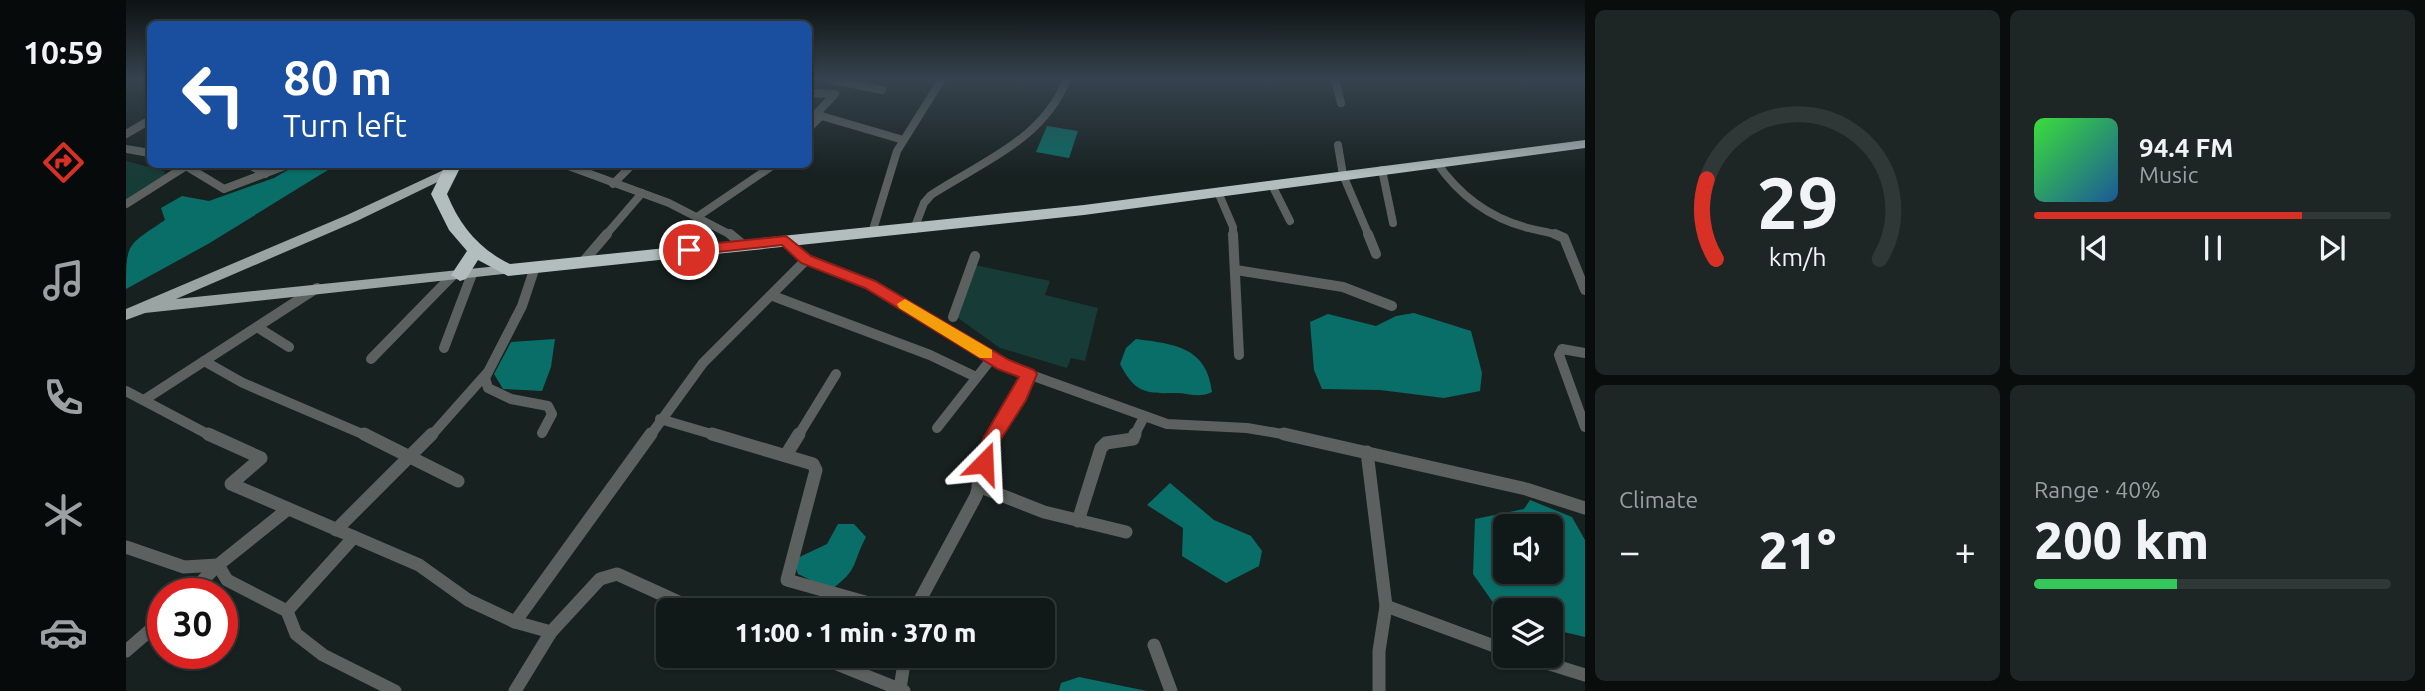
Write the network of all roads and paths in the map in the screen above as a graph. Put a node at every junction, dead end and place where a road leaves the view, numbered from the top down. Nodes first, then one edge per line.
1 (919, 111) edge
2 (1051, 111) edge
3 (815, 114) edge
4 (147, 122) edge
5 (126, 134) edge
6 (900, 139) junction
7 (1585, 144) edge
8 (1338, 145) dead end
9 (126, 149) edge
10 (138, 150) junction
11 (147, 152) edge
12 (126, 155) edge
13 (1437, 163) junction
14 (181, 168) edge
15 (190, 168) edge
16 (255, 168) edge
17 (280, 168) edge
18 (451, 168) edge
19 (573, 168) edge
20 (629, 168) edge
21 (769, 168) edge
22 (1381, 170) junction
23 (265, 174) junction
24 (1343, 175) junction
25 (613, 184) junction
26 (1272, 185) junction
27 (1219, 192) junction
28 (642, 193) junction
29 (126, 204) edge
30 (697, 217) junction
31 (1290, 221) dead end
32 (1393, 223) dead end
33 (914, 229) junction
34 (872, 233) junction
35 (786, 241) junction
36 (742, 244) junction
37 (475, 251) junction
38 (1376, 254) dead end
39 (975, 256) dead end
40 (806, 260) junction
41 (583, 262) junction
42 (535, 267) junction
43 (508, 270) junction
44 (1236, 270) junction
45 (461, 275) junction
46 (317, 288) junction
47 (1585, 290) edge
48 (774, 296) junction
49 (1392, 306) dead end
50 (143, 308) junction
51 (126, 315) edge
52 (953, 317) dead end
53 (257, 327) junction
54 (289, 347) dead end
55 (444, 348) dead end
56 (1585, 353) edge
57 (1239, 355) dead end
58 (992, 358) junction
59 (372, 359) dead end
60 (204, 361) junction
61 (487, 373) junction
62 (836, 374) dead end
63 (1028, 374) junction
64 (976, 377) junction
65 (126, 391) edge
66 (144, 400) junction
67 (1144, 417) junction
68 (660, 419) junction
69 (1585, 427) edge
70 (937, 428) dead end
71 (542, 433) dead end
72 (1367, 452) junction
73 (786, 455) junction
74 (411, 458) junction
75 (458, 481) dead end
76 (978, 486) junction
77 (1585, 508) edge
78 (288, 509) junction
79 (1078, 522) junction
80 (336, 530) junction
81 (1126, 532) dead end
82 (354, 537) junction
83 (126, 547) edge
84 (218, 565) junction
85 (205, 578) edge
86 (671, 598) edge
87 (851, 598) edge
88 (921, 598) edge
89 (1386, 606) junction
90 (287, 611) junction
91 (516, 622) junction
92 (551, 632) junction
93 (147, 633) edge
94 (1154, 645) dead end
95 (1493, 646) edge
96 (126, 651) edge
97 (847, 668) edge
98 (904, 668) edge
99 (1563, 668) edge
100 (1585, 675) edge
101 (902, 690) edge
102 (396, 691) edge
103 (515, 691) edge
104 (1171, 691) edge
105 (1379, 691) edge

1 - 6 street
2 - 33 street
3 - 6 street
4 - 5 street
6 - 34 street
7 - 13 highway
8 - 24 street
9 - 10 street
10 - 11 street
10 - 12 street
13 - 22 highway
13 - 47 street
14 - 29 street
15 - 23 street
16 - 23 street
17 - 23 street
18 - 37 highway
18 - 50 main road
19 - 25 street
20 - 25 street
21 - 30 street
22 - 24 highway
22 - 32 street
24 - 26 highway
24 - 38 street
25 - 28 street
26 - 27 highway
26 - 31 street
27 - 33 highway
27 - 44 street
28 - 30 street
28 - 41 street
30 - 36 street
33 - 34 highway
34 - 35 highway
35 - 36 highway
35 - 40 street
36 - 41 highway
37 - 43 highway
37 - 45 highway
39 - 52 street
40 - 48 street
40 - 58 street
41 - 42 highway
42 - 43 highway
42 - 61 street
43 - 45 main road
44 - 49 street
44 - 57 street
45 - 46 main road
45 - 55 street
45 - 59 street
46 - 50 main road
46 - 53 street
48 - 64 street
48 - 68 street
50 - 51 main road
53 - 54 street
53 - 60 street
56 - 69 street
58 - 63 street
58 - 64 street
60 - 66 street
60 - 74 street
61 - 71 street
61 - 74 street
62 - 73 street
63 - 67 street
63 - 76 street
64 - 70 street
65 - 66 street
66 - 78 street
67 - 72 street
67 - 79 street
68 - 73 street
68 - 91 street
72 - 77 street
72 - 89 street
73 - 87 street
74 - 75 street
74 - 80 street
76 - 79 street
76 - 88 street
78 - 80 street
78 - 84 street
79 - 81 street
80 - 82 street
82 - 90 street
82 - 91 street
83 - 84 street
84 - 85 street
84 - 90 street
86 - 92 street
89 - 95 street
89 - 105 street
90 - 102 street
91 - 92 street
92 - 103 street
93 - 96 street
94 - 104 street
97 - 101 street
98 - 101 street
99 - 100 street

